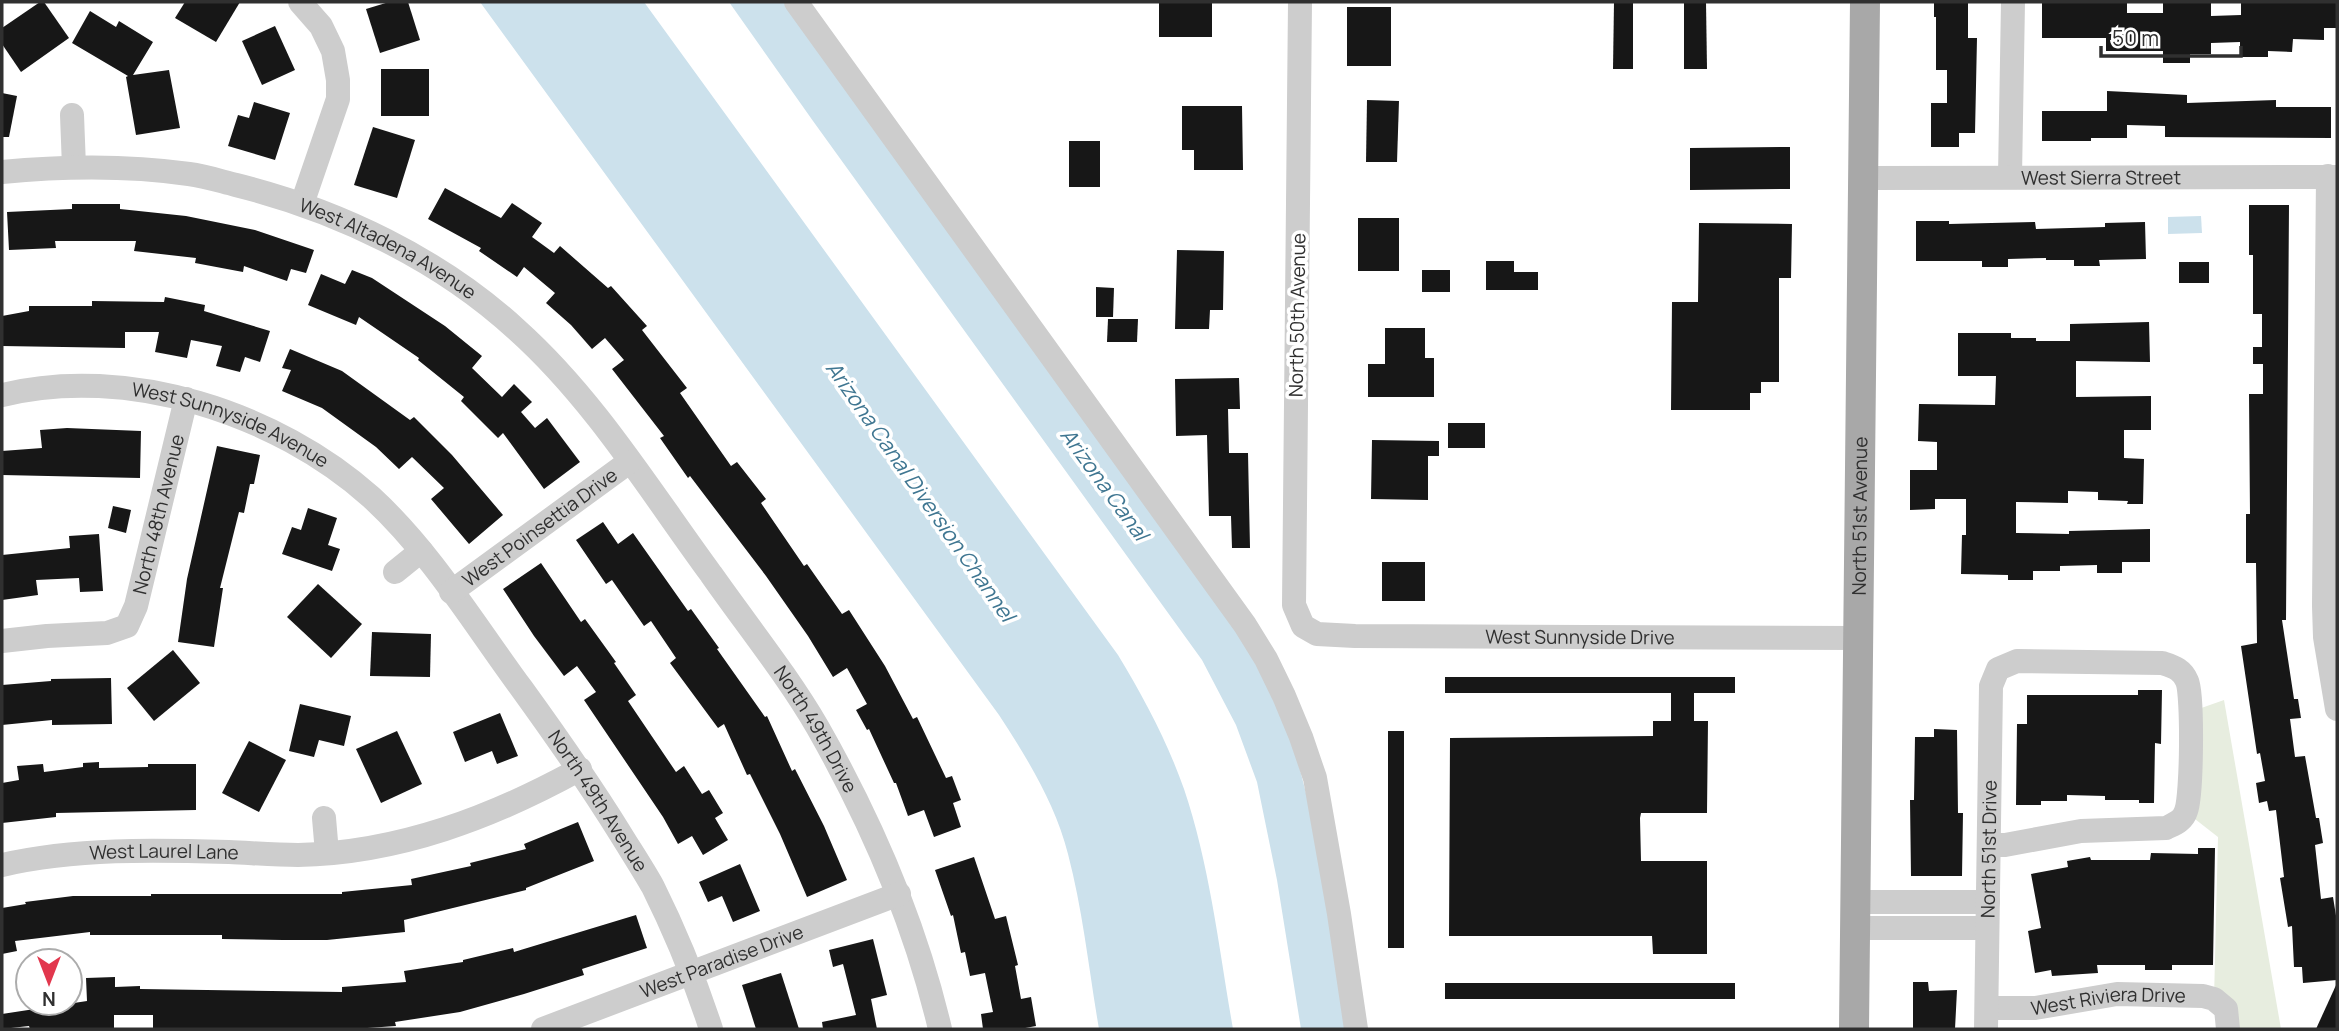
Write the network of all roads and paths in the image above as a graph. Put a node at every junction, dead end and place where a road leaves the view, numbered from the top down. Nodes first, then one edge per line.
1 (300, 2) edge
2 (796, 2) edge
3 (1300, 2) edge
4 (1865, 2) edge
5 (2013, 2) edge
6 (72, 115) dead end
7 (74, 167) junction
8 (2, 172) edge
9 (2010, 176) junction
10 (2333, 176) edge
11 (1863, 178) junction
12 (302, 204) junction
13 (2, 395) edge
14 (186, 399) junction
15 (2332, 406) edge
16 (629, 462) junction
17 (421, 551) junction
18 (395, 572) dead end
19 (452, 592) junction
20 (1303, 626) joint
21 (2331, 637) edge
22 (1858, 638) junction
23 (2, 641) edge
24 (2337, 709) edge
25 (580, 769) junction
26 (324, 818) dead end
27 (1989, 845) junction
28 (327, 853) junction
29 (2, 864) edge
30 (899, 894) junction
31 (1988, 902) junction
32 (1855, 915) junction
33 (1987, 928) junction
34 (693, 973) junction
35 (1987, 1019) edge
36 (2227, 1019) edge
37 (542, 1029) edge
38 (711, 1029) edge
39 (940, 1029) edge
40 (1356, 1029) edge
41 (1854, 1029) edge

1 - 12 street
2 - 40 street
3 - 20 street, North 50th Avenue
4 - 11 main road, North 51st Avenue
5 - 9 street
6 - 7 street
7 - 8 street, West Altadena Avenue
7 - 12 street, West Altadena Avenue
9 - 10 street, West Sierra Street
9 - 11 street, West Sierra Street
10 - 15 street
11 - 22 main road, North 51st Avenue
12 - 16 street, West Altadena Avenue
13 - 14 street, West Sunnyside Avenue
14 - 17 street, West Sunnyside Avenue
14 - 23 street, North 48th Avenue
15 - 21 street
16 - 19 street, West Poinsettia Drive
16 - 30 street, North 49th Drive
17 - 18 street
17 - 19 street, West Sunnyside Avenue
19 - 25 street, North 49th Avenue
20 - 22 street, West Sunnyside Drive
21 - 24 street
22 - 32 main road, North 51st Avenue
25 - 28 street, West Laurel Lane
25 - 34 street, North 49th Avenue
26 - 28 street
27 - 27 street, North 51st Drive
27 - 31 street, North 51st Drive
28 - 29 street, West Laurel Lane
30 - 34 street, West Paradise Drive
30 - 39 street, North 49th Drive
31 - 32 street
31 - 33 street, North 51st Drive
32 - 33 street
32 - 41 main road, North 51st Avenue
33 - 35 street, North 51st Drive
34 - 37 street, West Paradise Drive
34 - 38 street, North 49th Avenue
35 - 36 street, West Riviera Drive

